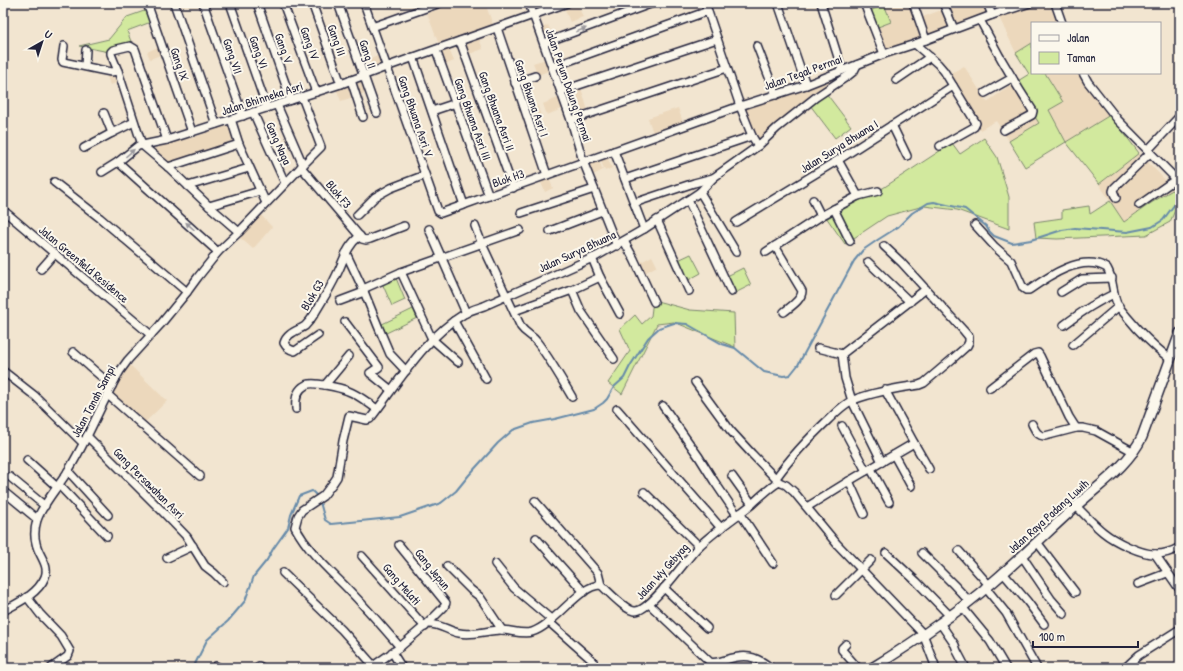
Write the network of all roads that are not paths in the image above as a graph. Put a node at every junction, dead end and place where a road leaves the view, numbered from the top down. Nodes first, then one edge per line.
1 (147, 3) edge
2 (174, 3) edge
3 (203, 3) edge
4 (230, 3) edge
5 (257, 3) edge
6 (283, 3) edge
7 (312, 3) edge
8 (338, 3) edge
9 (364, 3) edge
10 (440, 3) edge
11 (529, 3) edge
12 (567, 3) edge
13 (653, 3) edge
14 (705, 3) edge
15 (778, 3) edge
16 (821, 3) edge
17 (864, 3) edge
18 (913, 3) edge
19 (943, 3) edge
20 (987, 3) edge
21 (1030, 3) edge
22 (1055, 3) edge
23 (708, 11) junction
24 (534, 15) junction
25 (992, 15) junction
26 (980, 20) junction
27 (1062, 22) edge
28 (372, 27) junction
29 (497, 28) junction
30 (954, 29) junction
31 (717, 38) junction
32 (926, 40) junction
33 (460, 41) junction
34 (544, 43) junction
35 (915, 44) junction
36 (64, 46) dead end
37 (757, 46) dead end
38 (86, 50) dead end
39 (436, 50) junction
40 (884, 54) junction
41 (930, 57) junction
42 (413, 58) junction
43 (857, 65) junction
44 (85, 66) junction
45 (386, 67) junction
46 (552, 67) junction
47 (727, 68) junction
48 (842, 70) junction
49 (118, 71) junction
50 (1084, 74) edge
51 (364, 76) junction
52 (535, 76) dead end
53 (1012, 78) junction
54 (351, 80) junction
55 (896, 80) dead end
56 (515, 83) junction
57 (341, 84) junction
58 (806, 84) junction
59 (953, 86) junction
60 (561, 91) junction
61 (316, 92) junction
62 (985, 93) dead end
63 (776, 94) junction
64 (302, 97) junction
65 (291, 100) junction
66 (456, 104) junction
67 (277, 105) junction
68 (740, 106) junction
69 (267, 108) junction
70 (432, 111) junction
71 (253, 112) junction
72 (104, 113) dead end
73 (377, 113) dead end
74 (243, 116) junction
75 (363, 117) dead end
76 (1178, 118) dead end
77 (231, 119) junction
78 (571, 120) junction
79 (134, 122) junction
80 (216, 124) junction
81 (892, 125) junction
82 (1004, 130) dead end
83 (192, 132) junction
84 (112, 133) junction
85 (752, 136) junction
86 (167, 140) junction
87 (239, 144) junction
88 (142, 145) junction
89 (758, 146) junction
90 (940, 146) dead end
91 (84, 148) dead end
92 (614, 151) junction
93 (1149, 152) junction
94 (906, 156) dead end
95 (838, 160) junction
96 (118, 162) junction
97 (583, 162) junction
98 (302, 166) junction
99 (168, 167) junction
100 (249, 168) junction
101 (102, 172) dead end
102 (546, 175) junction
103 (425, 176) junction
104 (713, 178) junction
105 (625, 179) junction
106 (1178, 181) edge
107 (54, 182) dead end
108 (285, 183) junction
109 (188, 186) junction
110 (513, 188) junction
111 (594, 189) junction
112 (260, 191) junction
113 (878, 191) dead end
114 (700, 192) junction
115 (489, 196) junction
116 (858, 196) junction
117 (1116, 198) dead end
118 (688, 200) junction
119 (813, 200) dead end
120 (634, 203) junction
121 (266, 204) junction
122 (464, 204) junction
123 (1139, 205) dead end
124 (209, 206) junction
125 (834, 209) junction
126 (3, 210) edge
127 (602, 211) junction
128 (439, 212) joint
129 (521, 213) dead end
130 (357, 215) dead end
131 (821, 216) junction
132 (657, 220) junction
133 (736, 222) dead end
134 (975, 225) dead end
135 (404, 226) dead end
136 (475, 226) dead end
137 (429, 229) dead end
138 (644, 229) junction
139 (520, 230) dead end
140 (550, 231) dead end
141 (239, 232) junction
142 (360, 236) junction
143 (624, 241) junction
144 (850, 241) dead end
145 (482, 244) junction
146 (617, 246) junction
147 (776, 246) junction
148 (884, 246) dead end
149 (218, 252) junction
150 (346, 252) junction
151 (736, 252) dead end
152 (766, 252) dead end
153 (55, 253) junction
154 (441, 257) junction
155 (592, 258) junction
156 (868, 262) dead end
157 (41, 269) dead end
158 (401, 272) junction
159 (600, 277) junction
160 (1112, 278) junction
161 (926, 289) junction
162 (364, 290) junction
163 (572, 290) junction
164 (689, 291) dead end
165 (187, 292) junction
166 (731, 292) dead end
167 (1061, 292) dead end
168 (1114, 294) junction
169 (506, 296) junction
170 (340, 301) dead end
171 (654, 302) dead end
172 (910, 302) junction
173 (1118, 306) junction
174 (514, 311) junction
175 (784, 312) dead end
176 (466, 313) junction
177 (620, 314) dead end
178 (454, 321) junction
179 (345, 322) dead end
180 (1064, 325) dead end
181 (1180, 333) edge
182 (151, 334) junction
183 (318, 336) dead end
184 (432, 339) junction
185 (1073, 345) dead end
186 (818, 348) dead end
187 (73, 352) dead end
188 (842, 354) junction
189 (348, 356) dead end
190 (614, 359) dead end
191 (1170, 360) junction
192 (458, 362) dead end
193 (406, 370) junction
194 (3, 371) edge
195 (486, 379) dead end
196 (695, 382) dead end
197 (325, 385) junction
198 (112, 386) junction
199 (990, 388) dead end
200 (391, 390) junction
201 (885, 390) junction
202 (108, 395) junction
203 (572, 397) dead end
204 (852, 401) junction
205 (663, 406) dead end
206 (296, 409) dead end
207 (377, 409) junction
208 (617, 409) dead end
209 (1032, 424) dead end
210 (842, 426) dead end
211 (1076, 428) junction
212 (85, 439) junction
213 (914, 443) junction
214 (1134, 452) junction
215 (894, 455) junction
216 (27, 460) dead end
217 (882, 462) junction
218 (929, 469) dead end
219 (869, 470) junction
220 (68, 471) junction
221 (200, 476) dead end
222 (732, 476) dead end
223 (10, 477) dead end
224 (778, 480) junction
225 (848, 481) junction
226 (58, 486) junction
227 (910, 486) dead end
228 (3, 491) edge
229 (644, 492) dead end
230 (535, 501) dead end
231 (889, 502) dead end
232 (752, 504) junction
233 (45, 506) junction
234 (1076, 506) junction
235 (807, 508) junction
236 (739, 514) junction
237 (864, 514) dead end
238 (108, 516) dead end
239 (37, 519) junction
240 (721, 528) junction
241 (107, 536) dead end
242 (536, 538) dead end
243 (1037, 542) junction
244 (399, 545) dead end
245 (193, 546) junction
246 (699, 546) junction
247 (1180, 547) edge
248 (959, 551) dead end
249 (886, 553) dead end
250 (922, 553) dead end
251 (1155, 554) junction
252 (362, 556) dead end
253 (1022, 556) junction
254 (167, 558) dead end
255 (871, 560) dead end
256 (773, 563) dead end
257 (495, 564) dead end
258 (447, 566) dead end
259 (861, 571) junction
260 (1003, 572) junction
261 (283, 573) dead end
262 (1167, 573) junction
263 (223, 582) dead end
264 (1138, 584) dead end
265 (601, 585) junction
266 (987, 586) junction
267 (664, 588) junction
268 (1180, 590) edge
269 (584, 592) junction
270 (1075, 592) dead end
271 (836, 595) dead end
272 (27, 597) junction
273 (649, 604) junction
274 (965, 604) junction
275 (3, 611) edge
276 (1064, 614) dead end
277 (950, 616) junction
278 (550, 621) junction
279 (940, 623) junction
280 (1044, 624) dead end
281 (426, 625) junction
282 (707, 628) dead end
283 (1180, 629) edge
284 (502, 630) junction
285 (923, 634) junction
286 (846, 644) dead end
287 (400, 647) junction
288 (392, 652) junction
289 (593, 661) dead end
290 (372, 667) edge
291 (51, 668) edge
292 (402, 668) edge
293 (771, 668) edge
294 (858, 668) edge
295 (872, 668) edge
296 (936, 668) edge
297 (966, 668) edge
298 (1006, 668) edge
299 (1037, 668) edge
300 (1126, 668) edge

1 - 83 street, Gang IX
2 - 80 street
3 - 74 street, Gang VII
4 - 69 street, Gang VI
5 - 65 street, Gang V
6 - 61 street, Gang IV
7 - 57 street, Gang III
8 - 51 street, Gang II
9 - 28 street, Gang Bhuana Asri V
10 - 28 street
11 - 24 street, Jalan Perum Dalung Permai
12 - 24 street
34 -> 13 street
14 - 23 street
15 - 58 street
16 - 48 street
17 - 40 street
18 - 32 street
19 - 30 street
20 - 25 street
21 - 25 street, Jalan Tegal Permai
22 - 27 street
23 - 31 street
23 - 46 street
24 - 29 street
24 - 34 street, Jalan Perum Dalung Permai
25 - 26 street, Jalan Tegal Permai
26 - 30 street, Jalan Tegal Permai
26 - 53 street
28 - 45 street, Gang Bhuana Asri V
29 - 33 street
29 - 56 street, Gang Bhuana Asri I
30 - 32 street, Jalan Tegal Permai
31 - 47 street
31 - 60 street
32 - 35 street, Jalan Tegal Permai
33 - 39 street
33 - 110 street, Gang Bhuana Asri II
34 - 46 street, Jalan Perum Dalung Permai
35 - 40 street, Jalan Tegal Permai
35 - 41 street
36 - 44 street
37 - 63 street
38 - 44 street
39 - 42 street
39 - 66 street, Gang Bhuana Asri III
40 - 43 street, Jalan Tegal Permai
41 - 55 street
41 - 59 street
42 - 45 street
42 - 70 street
43 - 48 street, Jalan Tegal Permai
43 - 89 street, Jalan Surya Bhuana
44 - 49 street
45 - 51 street, Jalan Bhinneka Asri
45 - 103 street, Gang Bhuana Asri V
46 - 60 street, Jalan Perum Dalung Permai
47 - 68 street
47 - 78 street
48 - 58 street, Jalan Tegal Permai
49 - 79 street
49 - 86 street
50 - 93 street
51 - 54 street, Jalan Bhinneka Asri
51 - 73 street, Gang II
52 - 56 street
53 - 62 street
53 - 82 street
54 - 57 street, Jalan Bhinneka Asri
54 - 75 street
56 - 102 street, Gang Bhuana Asri I
57 - 61 street, Jalan Bhinneka Asri
58 - 63 street, Jalan Tegal Permai
59 - 81 street, Jalan Surya Bhuana I
59 - 90 street
60 - 78 street, Jalan Perum Dalung Permai
61 - 64 street, Jalan Bhinneka Asri
63 - 68 street, Jalan Tegal Permai
64 - 65 street, Jalan Bhinneka Asri
64 - 98 street, Jalan Tanah Sampi
65 - 67 street, Jalan Bhinneka Asri
66 - 70 street
66 - 115 street, Gang Bhuana Asri III
67 - 69 street, Jalan Bhinneka Asri
67 - 98 street, Blok F3
68 - 85 street
68 - 92 street, Jalan Tegal Permai
69 - 71 street, Jalan Bhinneka Asri
70 - 122 street
71 - 74 street, Jalan Bhinneka Asri
71 - 108 street, Gang Naga
72 - 84 street
74 - 77 street, Jalan Bhinneka Asri
76 - 93 street
77 - 80 street, Jalan Bhinneka Asri
77 - 87 street
78 - 97 street, Jalan Perum Dalung Permai
79 - 84 street
79 - 88 street
80 - 83 street, Jalan Bhinneka Asri
81 - 94 street
81 - 95 street, Jalan Surya Bhuana I
83 - 86 street, Jalan Bhinneka Asri
84 - 91 street
85 - 89 street
85 - 105 street
86 - 88 street, Jalan Bhinneka Asri
87 - 99 street
87 - 100 street
96 -> 88 street
88 - 99 street
89 - 104 street, Jalan Surya Bhuana
92 - 97 street, Jalan Tegal Permai
92 - 105 street
93 - 106 street
93 - 117 street
95 - 116 street
95 - 133 street, Jalan Surya Bhuana I
96 - 101 street
149 -> 96 street
97 - 102 street, Blok H3
97 - 111 street, Jalan Perum Dalung Permai
98 - 108 street, Jalan Tanah Sampi
98 - 142 street, Blok F3
99 - 109 street
100 - 109 street
100 - 112 street
102 - 110 street, Blok H3
103 - 128 street, Gang Bhuana Asri V
103 - 130 street
104 - 114 street, Jalan Surya Bhuana
104 - 120 street
105 - 120 street
106 - 123 street
107 - 165 street
108 - 121 street, Jalan Tanah Sampi
109 - 124 street
110 - 115 street, Blok H3
111 - 127 street, Jalan Perum Dalung Permai
111 - 129 street
112 - 121 street
112 - 124 street
113 - 116 street
114 - 118 street, Jalan Surya Bhuana
114 - 151 street
115 - 122 street, Blok H3
116 - 125 street
118 - 132 street, Jalan Surya Bhuana
118 - 166 street
119 - 131 street
120 - 138 street
121 - 141 street, Jalan Tanah Sampi
122 - 128 street, Blok H3
124 - 141 street
125 - 131 street
125 - 144 street
126 - 153 street, Jalan Greenfield Residence
127 - 140 street
127 - 146 street, Jalan Perum Dalung Permai
131 - 147 street
132 - 138 street, Jalan Surya Bhuana
132 - 164 street
134 - 160 street
135 - 142 street
136 - 145 street
137 - 154 street
138 - 143 street, Jalan Surya Bhuana
139 - 145 street
141 - 149 street, Jalan Tanah Sampi
142 - 150 street, Blok G3
143 - 146 street, Jalan Surya Bhuana
143 - 171 street
145 - 154 street
145 - 169 street
146 - 155 street, Jalan Surya Bhuana
147 - 152 street
147 - 175 street
148 - 161 street, Jalan Wy Gebyag
149 - 165 street, Jalan Tanah Sampi
150 - 162 street
150 - 183 street, Blok G3
153 - 157 street
153 - 182 street, Jalan Greenfield Residence
154 - 158 street
154 - 176 street
155 - 159 street
155 - 169 street, Jalan Surya Bhuana
156 - 172 street
158 - 162 street
158 - 184 street
159 - 163 street
159 - 177 street
160 - 167 street
160 - 168 street
161 - 172 street
161 - 201 street, Jalan Wy Gebyag
162 - 170 street
162 - 193 street
163 - 174 street
163 - 190 street
165 - 182 street, Jalan Tanah Sampi
168 - 173 street
168 - 180 street
169 - 174 street
169 - 176 street, Jalan Surya Bhuana
172 - 188 street
173 - 185 street
173 - 191 street
174 - 203 street
176 - 178 street, Jalan Surya Bhuana
178 - 184 street, Jalan Surya Bhuana
178 - 195 street
179 - 200 street
181 - 191 main road, Jalan Raya Padang Luwih
182 - 198 street, Jalan Tanah Sampi
184 - 192 street
184 - 193 street, Jalan Surya Bhuana
186 - 188 street
187 - 198 street
188 - 204 street
189 - 197 street
191 - 214 main road, Jalan Raya Padang Luwih
193 - 200 street, Jalan Surya Bhuana
194 - 212 street, Gang Persawahan Asri
196 - 224 street
197 - 206 street
197 - 207 street
198 - 202 street, Jalan Tanah Sampi
199 - 211 street
200 - 207 street, Jalan Surya Bhuana
201 - 204 street, Jalan Wy Gebyag
201 - 213 street
202 - 212 street, Jalan Tanah Sampi
202 - 221 street
204 - 217 street
204 - 224 street, Jalan Wy Gebyag
205 - 236 street
207 - 287 street, Jalan Surya Bhuana
208 - 240 street
209 - 211 street
210 - 219 street
211 - 214 street
212 - 220 street, Jalan Tanah Sampi
212 - 245 street, Gang Persawahan Asri
213 - 215 street
213 - 218 street
214 - 234 main road, Jalan Raya Padang Luwih
215 - 217 street
215 - 227 street
216 - 226 street
217 - 219 street
219 - 225 street
219 - 231 street
220 - 226 street, Jalan Tanah Sampi
220 - 238 street
222 - 232 street
223 - 233 street
224 - 232 street, Jalan Wy Gebyag
224 - 235 street
225 - 235 street
225 - 237 street
226 - 233 street, Jalan Tanah Sampi
226 - 241 street
228 - 239 street
229 - 246 street
230 - 265 street
232 - 236 street, Jalan Wy Gebyag
233 - 239 street, Jalan Tanah Sampi
234 - 243 main road, Jalan Raya Padang Luwih
234 - 251 street
235 - 259 street
236 - 240 street, Jalan Wy Gebyag
236 - 256 street
239 - 272 street, Jalan Tanah Sampi
240 - 246 street, Jalan Wy Gebyag
242 - 269 street
243 - 253 main road, Jalan Raya Padang Luwih
243 - 270 street
244 - 281 street, Gang Jepun
245 - 254 street
245 - 263 street, Gang Persawahan Asri
246 - 267 street, Jalan Wy Gebyag
247 - 251 street
248 - 266 street
249 - 277 street
250 - 274 street
251 - 262 street
252 - 281 street, Gang Melati
253 - 260 main road, Jalan Raya Padang Luwih
253 - 276 street
255 - 259 street
257 - 278 street
258 - 284 street
259 - 271 street
259 - 285 street
260 - 266 main road, Jalan Raya Padang Luwih
260 - 280 street
261 - 290 street
262 - 264 street
262 - 268 street
265 - 269 street
265 - 273 street, Jalan Wy Gebyag
266 - 274 main road, Jalan Raya Padang Luwih
266 - 299 street
267 - 273 street, Jalan Wy Gebyag
267 - 282 street
269 - 278 street
272 - 275 street
272 - 291 street
273 - 293 street
274 - 277 main road, Jalan Raya Padang Luwih
274 - 298 street
277 - 279 main road, Jalan Raya Padang Luwih
278 - 284 street
278 - 289 street
279 - 285 main road, Jalan Raya Padang Luwih
279 - 297 street
281 - 284 street
281 - 287 street
283 - 300 street
285 - 295 main road, Jalan Raya Padang Luwih
285 - 296 street
286 - 294 street
287 - 288 street
288 - 290 street
288 - 292 street

